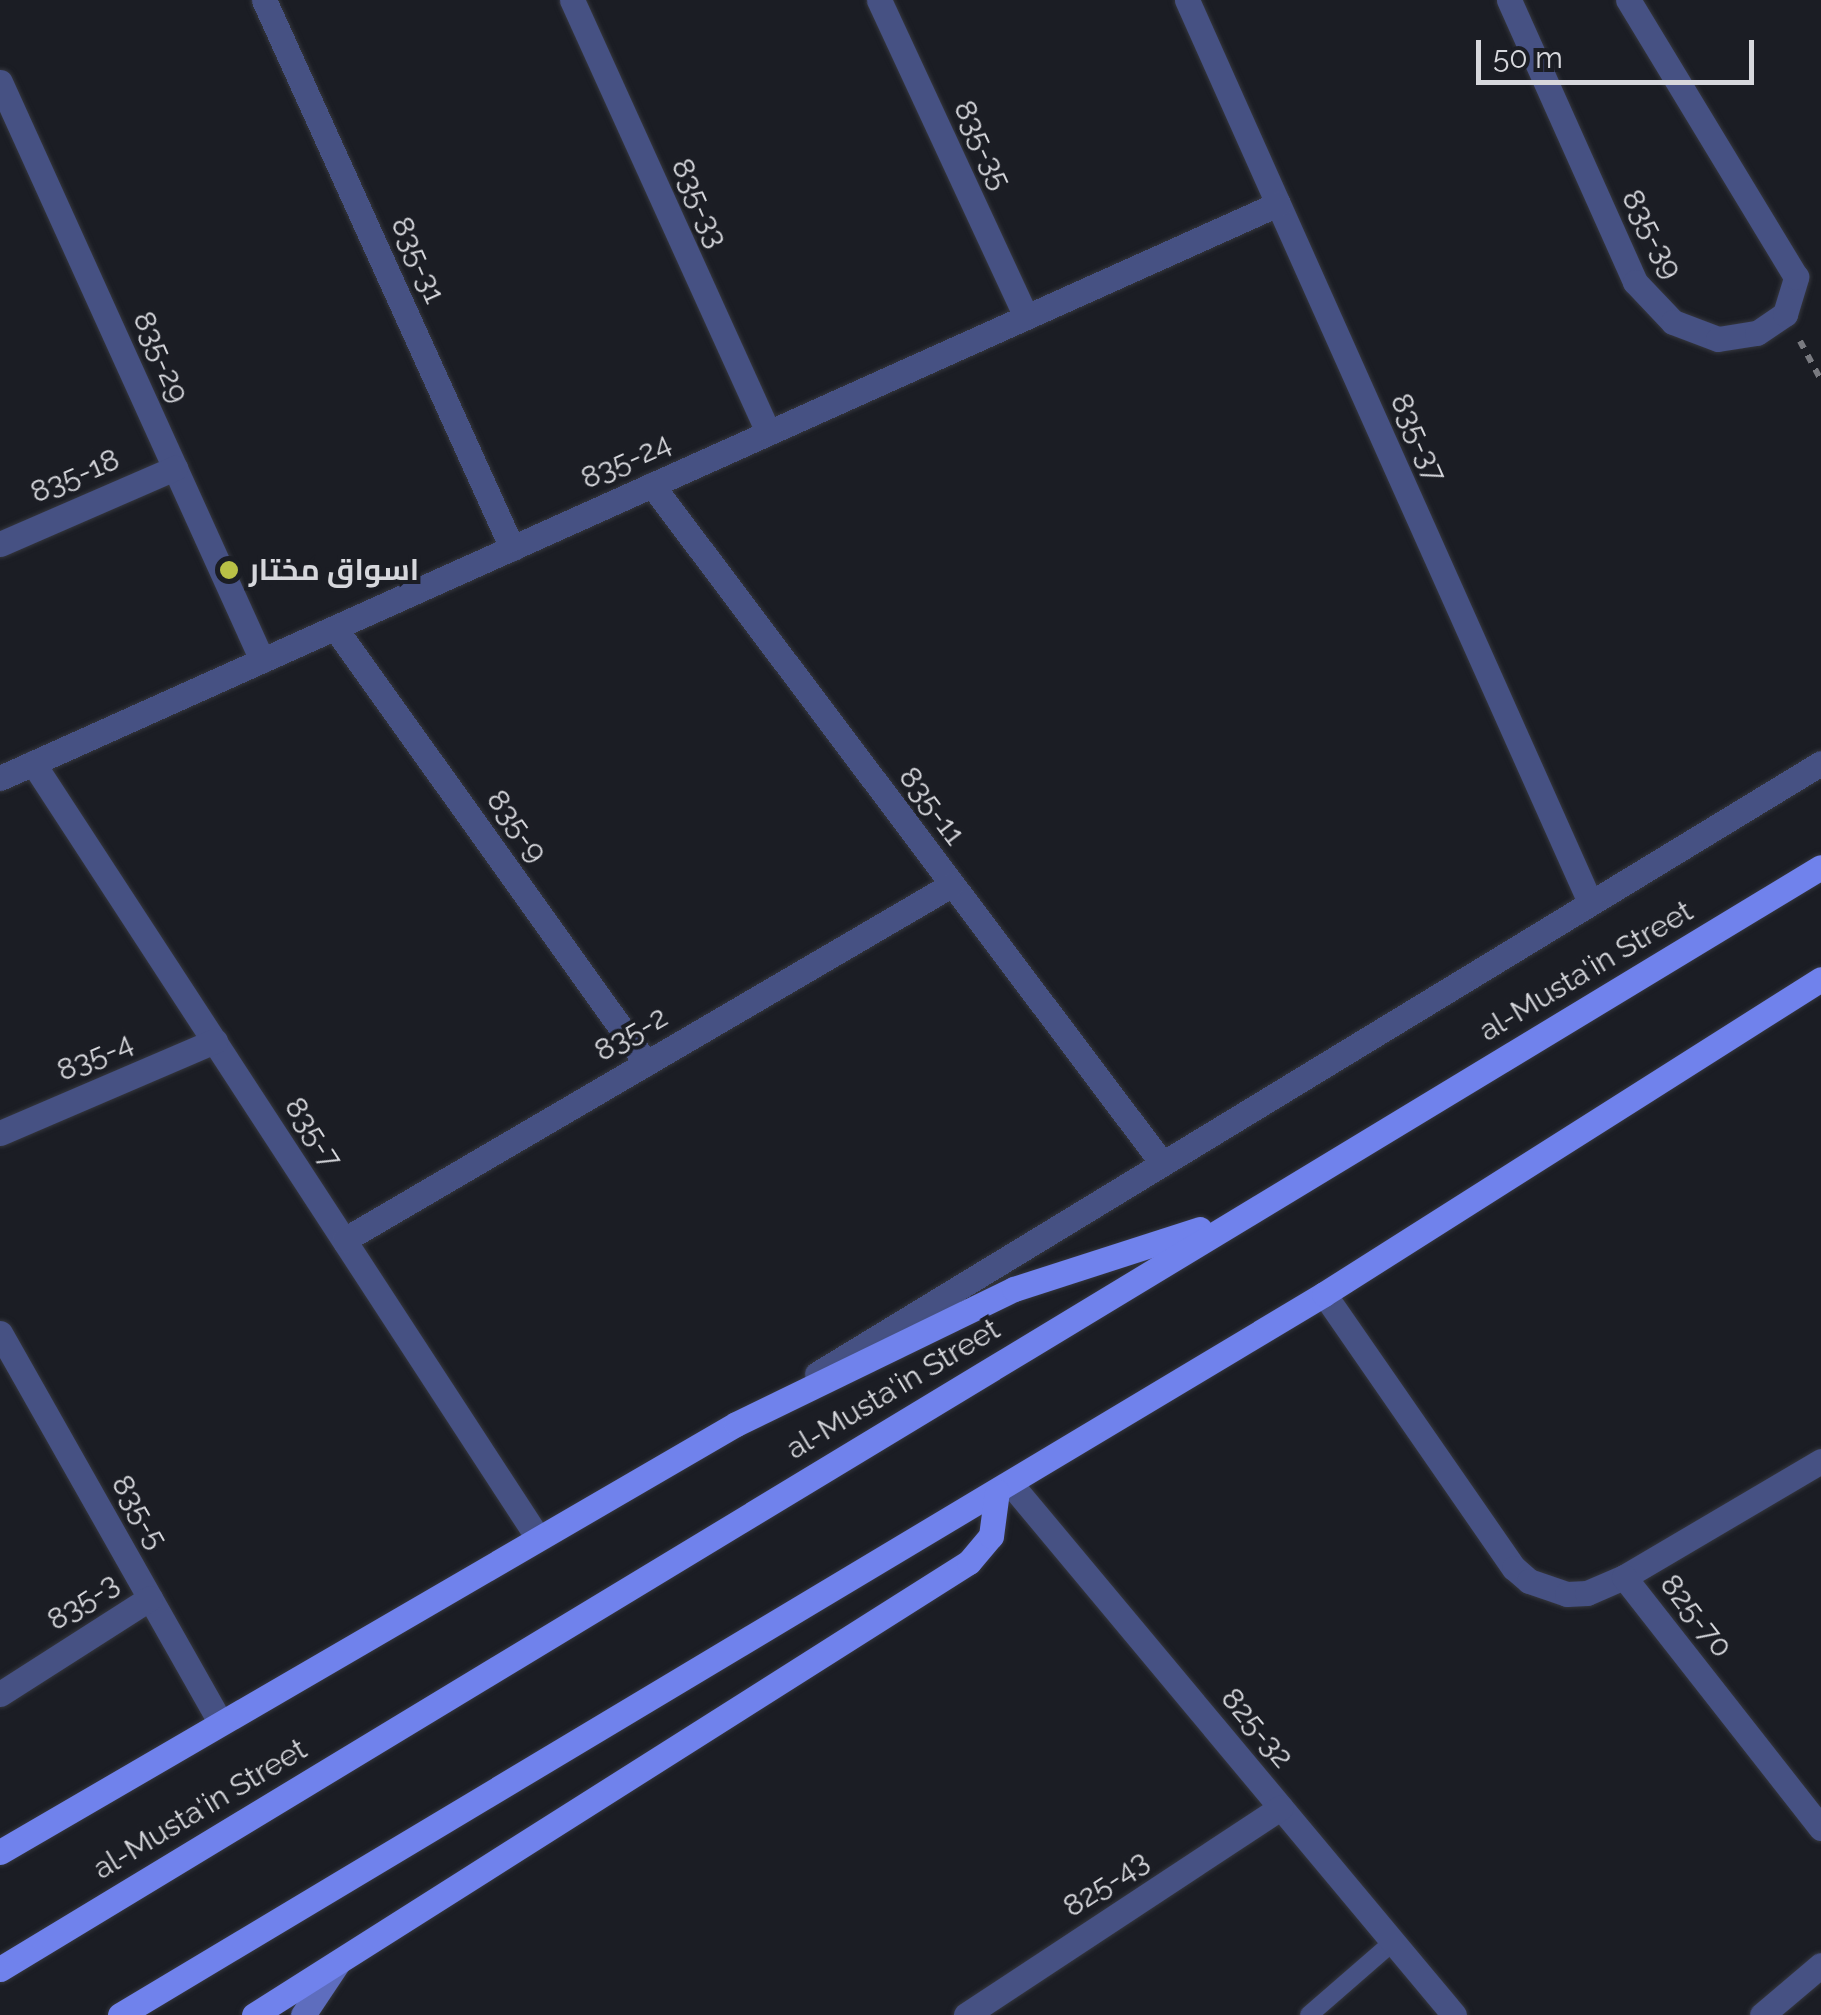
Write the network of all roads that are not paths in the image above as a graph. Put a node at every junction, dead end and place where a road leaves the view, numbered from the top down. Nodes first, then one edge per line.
1 (264, 0) edge
2 (572, 0) edge
3 (879, 0) edge
4 (1187, 0) edge
5 (1509, 0) edge
6 (1628, 0) edge
7 (0, 82) edge
8 (1278, 204) junction
9 (1026, 317) junction
10 (768, 433) junction
11 (175, 468) junction
12 (652, 485) junction
13 (0, 544) edge
14 (512, 548) junction
15 (335, 628) junction
16 (262, 660) junction
17 (34, 762) junction
18 (1821, 762) edge
19 (0, 778) edge
20 (1821, 868) edge
21 (951, 885) junction
22 (1590, 902) junction
23 (1821, 979) edge
24 (215, 1041) junction
25 (646, 1063) junction
26 (0, 1133) edge
27 (1162, 1163) junction
28 (1238, 1217) junction
29 (344, 1240) junction
30 (1324, 1294) junction
31 (0, 1333) edge
32 (736, 1424) junction
33 (1821, 1461) edge
34 (1003, 1487) junction
35 (538, 1538) junction
36 (1624, 1577) junction
37 (150, 1598) junction
38 (0, 1694) edge
39 (221, 1723) junction
40 (1281, 1808) junction
41 (1821, 1828) edge
42 (0, 1852) edge
43 (1393, 1942) junction
44 (337, 1964) junction
45 (1821, 1965) edge
46 (0, 1969) edge
47 (120, 2015) edge
48 (254, 2015) edge
49 (304, 2015) edge
50 (966, 2015) edge
51 (1309, 2015) edge
52 (1454, 2015) edge
53 (1762, 2015) edge

1 - 14 street, 835-31
2 - 10 street, 835-33
3 - 9 street, 835-35
4 - 8 street, 835-37
5 - 6 street, 835-39
7 - 11 street, 835-29
8 - 9 street, 835-24
8 - 22 street, 835-37
9 - 10 street, 835-24
10 - 12 street, 835-24
11 - 13 street, 835-18
11 - 16 street, 835-29
12 - 14 street, 835-24
12 - 21 street, 835-11
14 - 15 street, 835-24
15 - 16 street, 835-24
15 - 25 street, 835-9
16 - 17 street, 835-24
17 - 19 street, 835-24
17 - 24 street, 835-7
18 - 22 street
20 - 28 main road, al-Musta'in Street
21 - 25 street, 835-2
21 - 27 street, 835-11
22 - 27 street
23 - 30 main road
24 - 26 street, 835-4
24 - 29 street, 835-7
25 - 29 street, 835-2
27 - 32 street
28 - 32 main road
28 - 46 main road, al-Musta'in Street
29 - 35 street, 835-7
30 - 34 main road
30 - 36 street
31 - 37 street, 835-5
32 - 35 main road
33 - 36 street, 825-70
34 - 40 street, 825-32
34 - 44 main road
34 - 47 main road
35 - 39 main road
36 - 41 street, 825-70
37 - 38 street, 835-3
37 - 39 street, 835-5
39 - 42 main road
40 - 43 street, 825-32
40 - 50 street, 825-43
43 - 51 lane
43 - 52 street, 825-32
44 - 48 main road
44 - 49 main road
45 - 53 street

